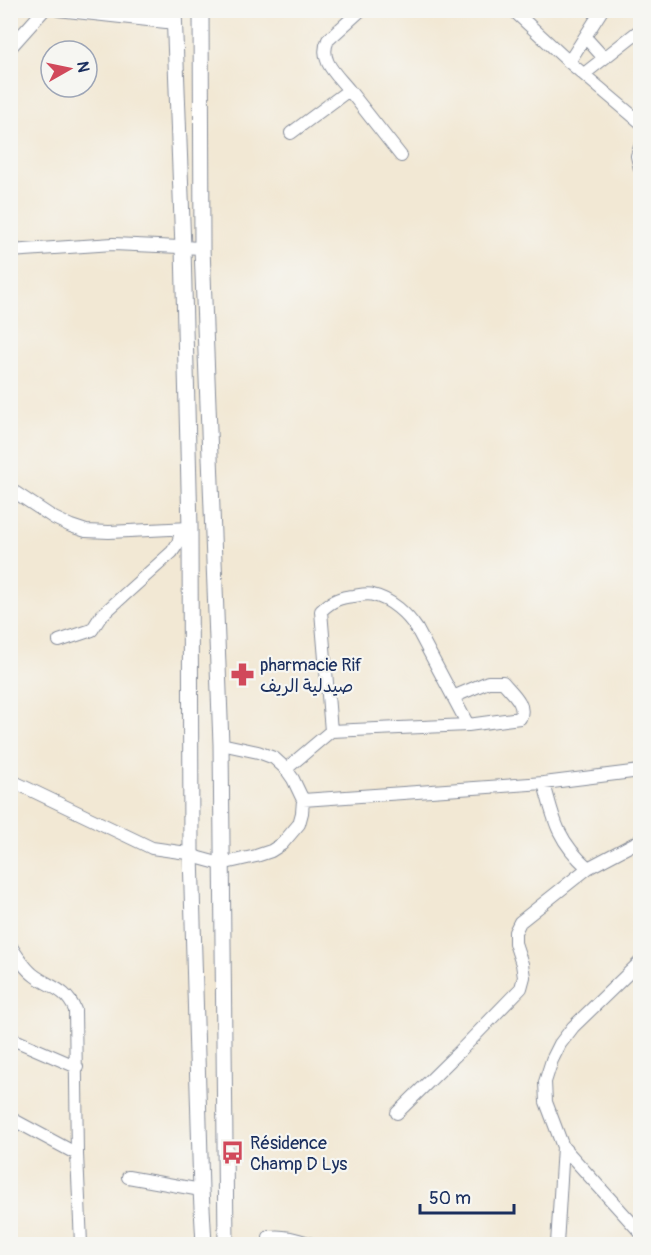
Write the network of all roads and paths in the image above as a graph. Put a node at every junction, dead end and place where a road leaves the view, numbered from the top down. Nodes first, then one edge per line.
1 (44, 10) edge
2 (58, 10) edge
3 (201, 10) edge
4 (362, 10) edge
5 (513, 10) edge
6 (602, 10) edge
7 (175, 17) edge
8 (640, 30) edge
9 (585, 37) junction
10 (10, 48) edge
11 (604, 58) junction
12 (568, 62) junction
13 (584, 74) junction
14 (349, 90) junction
15 (640, 122) edge
16 (291, 133) dead end
17 (640, 147) edge
18 (401, 156) dead end
19 (640, 169) edge
20 (181, 198) junction
21 (201, 198) junction
22 (10, 219) edge
23 (183, 248) junction
24 (202, 248) junction
25 (12, 251) edge
26 (10, 489) edge
27 (186, 528) junction
28 (59, 641) dead end
29 (453, 698) junction
30 (468, 725) junction
31 (331, 731) junction
32 (221, 744) junction
33 (286, 769) junction
34 (640, 771) edge
35 (10, 780) edge
36 (544, 783) junction
37 (303, 800) junction
38 (639, 841) edge
39 (191, 855) junction
40 (221, 864) junction
41 (588, 868) junction
42 (10, 945) edge
43 (640, 962) edge
44 (10, 1038) edge
45 (77, 1067) junction
46 (397, 1113) dead end
47 (10, 1118) edge
48 (563, 1147) junction
49 (77, 1154) junction
50 (128, 1177) dead end
51 (201, 1190) junction
52 (640, 1232) edge
53 (269, 1237) dead end
54 (81, 1245) edge
55 (204, 1245) edge
56 (226, 1245) edge
57 (311, 1245) edge
58 (557, 1245) edge

1 - 10 street
2 - 7 street
3 - 21 street
4 - 14 street
5 - 12 street
6 - 9 street
7 - 20 street
8 - 11 street
9 - 11 street
9 - 12 street
11 - 13 street
12 - 13 street
13 - 15 street
14 - 16 street
14 - 18 street
17 - 19 street
20 - 21 street
20 - 23 street
21 - 24 street
22 - 25 street
23 - 24 street
23 - 25 street
23 - 27 street
24 - 32 street
26 - 27 street
27 - 28 street
27 - 39 street
29 - 30 street
29 - 30 street
29 - 31 street
30 - 31 street
31 - 33 street
32 - 33 street
32 - 40 street
33 - 37 street
34 - 36 street
35 - 39 street
36 - 37 street
36 - 41 street
37 - 40 street
38 - 41 street
39 - 40 street
39 - 51 street
40 - 56 street
41 - 46 street
42 - 45 street
43 - 48 street
44 - 45 street
45 - 49 street
47 - 49 street
48 - 52 street
48 - 58 street
49 - 54 street
50 - 51 street
51 - 55 street
53 - 57 street

